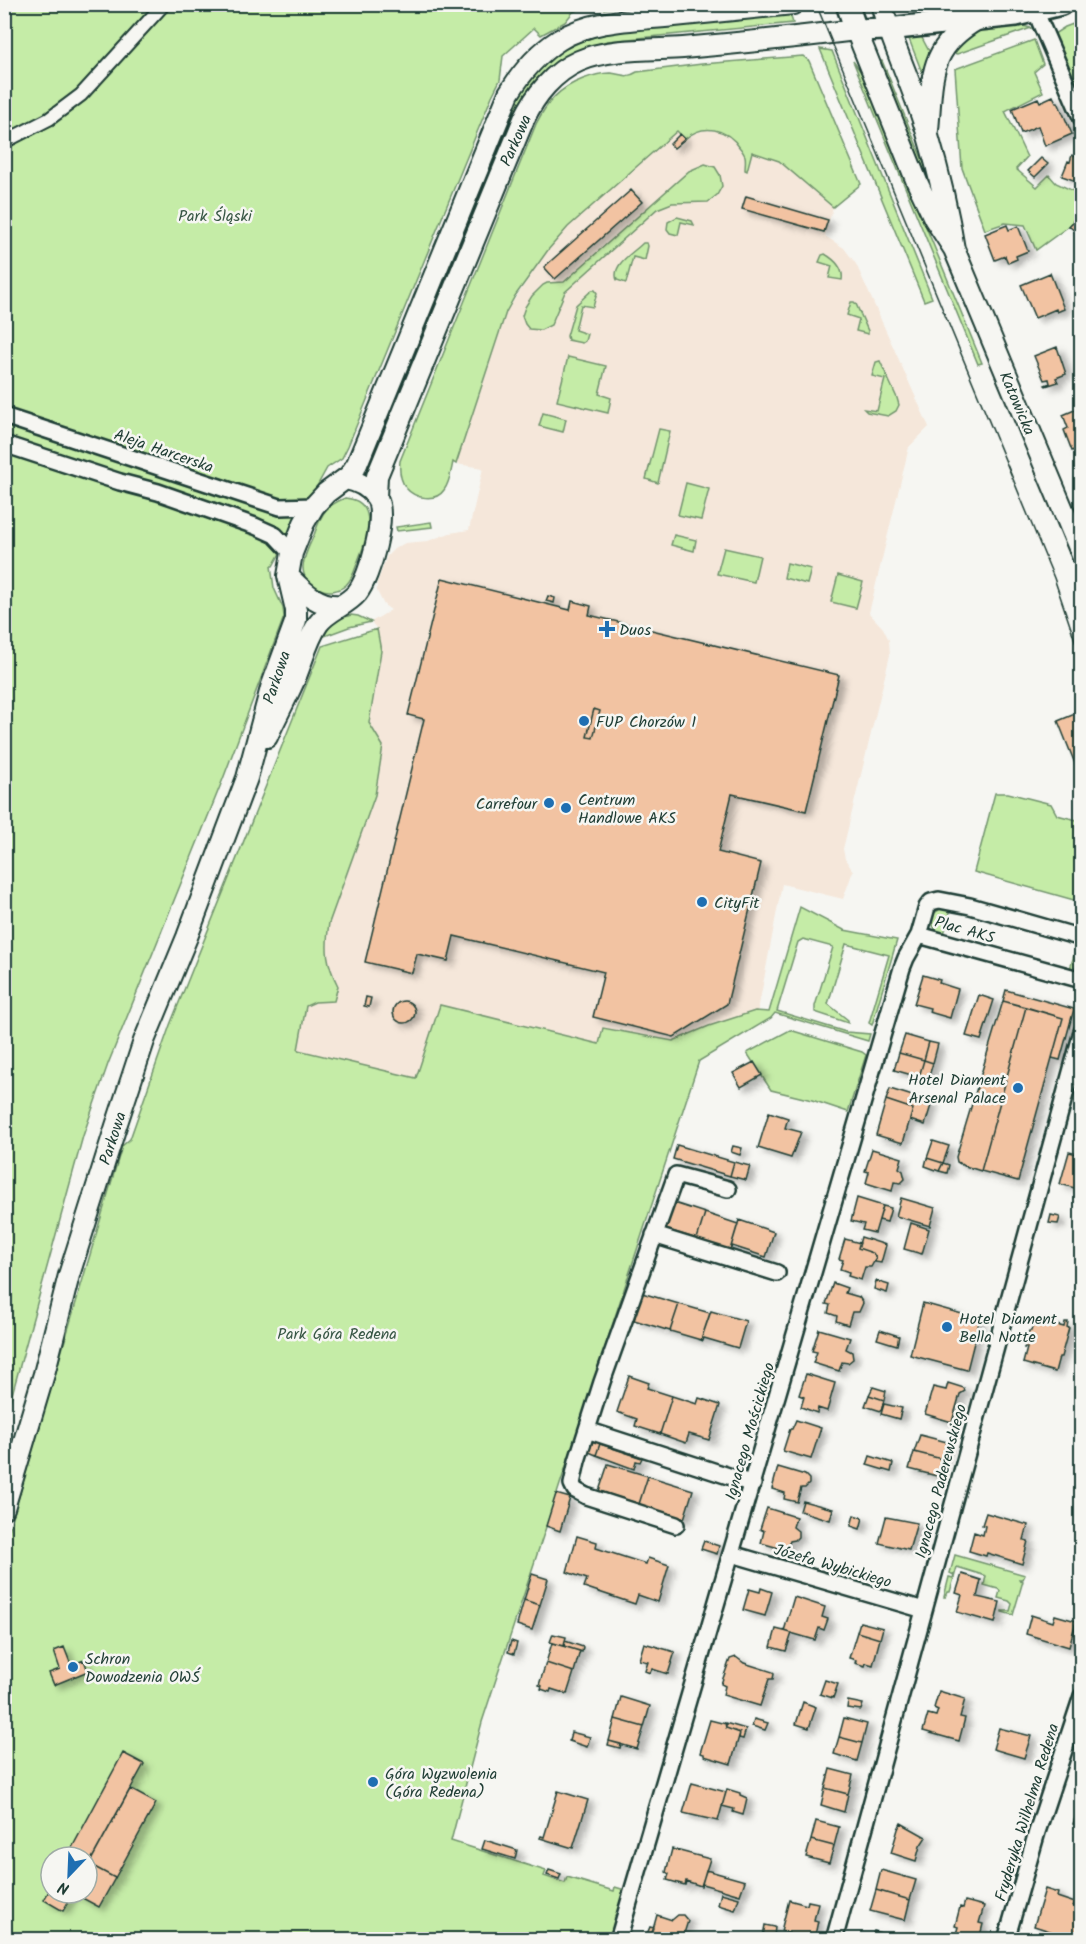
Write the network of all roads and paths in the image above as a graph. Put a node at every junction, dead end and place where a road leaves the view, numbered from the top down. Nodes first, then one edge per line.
1 (164, 4) edge
2 (793, 4) edge
3 (847, 4) edge
4 (881, 4) edge
5 (1061, 4) edge
6 (773, 6) edge
7 (1036, 8) edge
8 (978, 19) junction
9 (888, 29) junction
10 (856, 30) junction
11 (1082, 119) edge
12 (928, 135) junction
13 (4, 142) edge
14 (954, 249) junction
15 (4, 416) edge
16 (86, 443) junction
17 (4, 444) edge
18 (77, 468) junction
19 (345, 479) junction
20 (376, 497) junction
21 (314, 506) junction
22 (292, 553) junction
23 (1082, 555) edge
24 (288, 576) junction
25 (342, 605) junction
26 (247, 778) junction
27 (919, 935) junction
28 (1082, 938) edge
29 (1082, 980) edge
30 (1082, 1032) edge
31 (728, 1189) dead end
32 (654, 1235) junction
33 (777, 1273) dead end
34 (587, 1431) junction
35 (753, 1484) junction
36 (4, 1508) edge
37 (676, 1525) dead end
38 (732, 1554) junction
39 (924, 1610) junction
40 (1082, 1696) edge
41 (618, 1940) edge
42 (834, 1940) edge
43 (1006, 1940) edge

1 - 13 street
2 - 6 street, Parkowa
3 - 10 main road, Katowicka
4 - 9 street, Katowicka
5 - 7 main road
6 - 19 street, Parkowa
7 - 8 main road
7 - 11 street
8 - 9 main road
8 - 12 street
9 - 10 main road
9 - 12 street, Katowicka
10 - 14 street, Katowicka
10 - 20 street, Parkowa
12 - 14 street, Katowicka
14 - 23 street, Katowicka
15 - 16 street, Aleja Harcerska
16 - 18 street
16 - 21 street, Aleja Harcerska
17 - 18 street
18 - 22 street
19 - 20 street
19 - 21 street
20 - 25 street
21 - 22 street
22 - 24 street
24 - 25 street
24 - 26 street, Parkowa
25 - 26 street, Parkowa
26 - 36 street, Parkowa
27 - 28 street, Plac AKS
27 - 29 street, Plac AKS
27 - 35 street, Ignacego Mościckiego
30 - 39 street, Ignacego Paderewskiego
31 - 32 street
32 - 33 street
32 - 34 street
34 - 35 street
34 - 37 street
35 - 38 street, Ignacego Mościckiego
38 - 39 street, Józefa Wybickiego
38 - 41 street, Ignacego Mościckiego
39 - 42 street, Ignacego Paderewskiego
40 - 43 street, Fryderyka Wilhelma Redena

